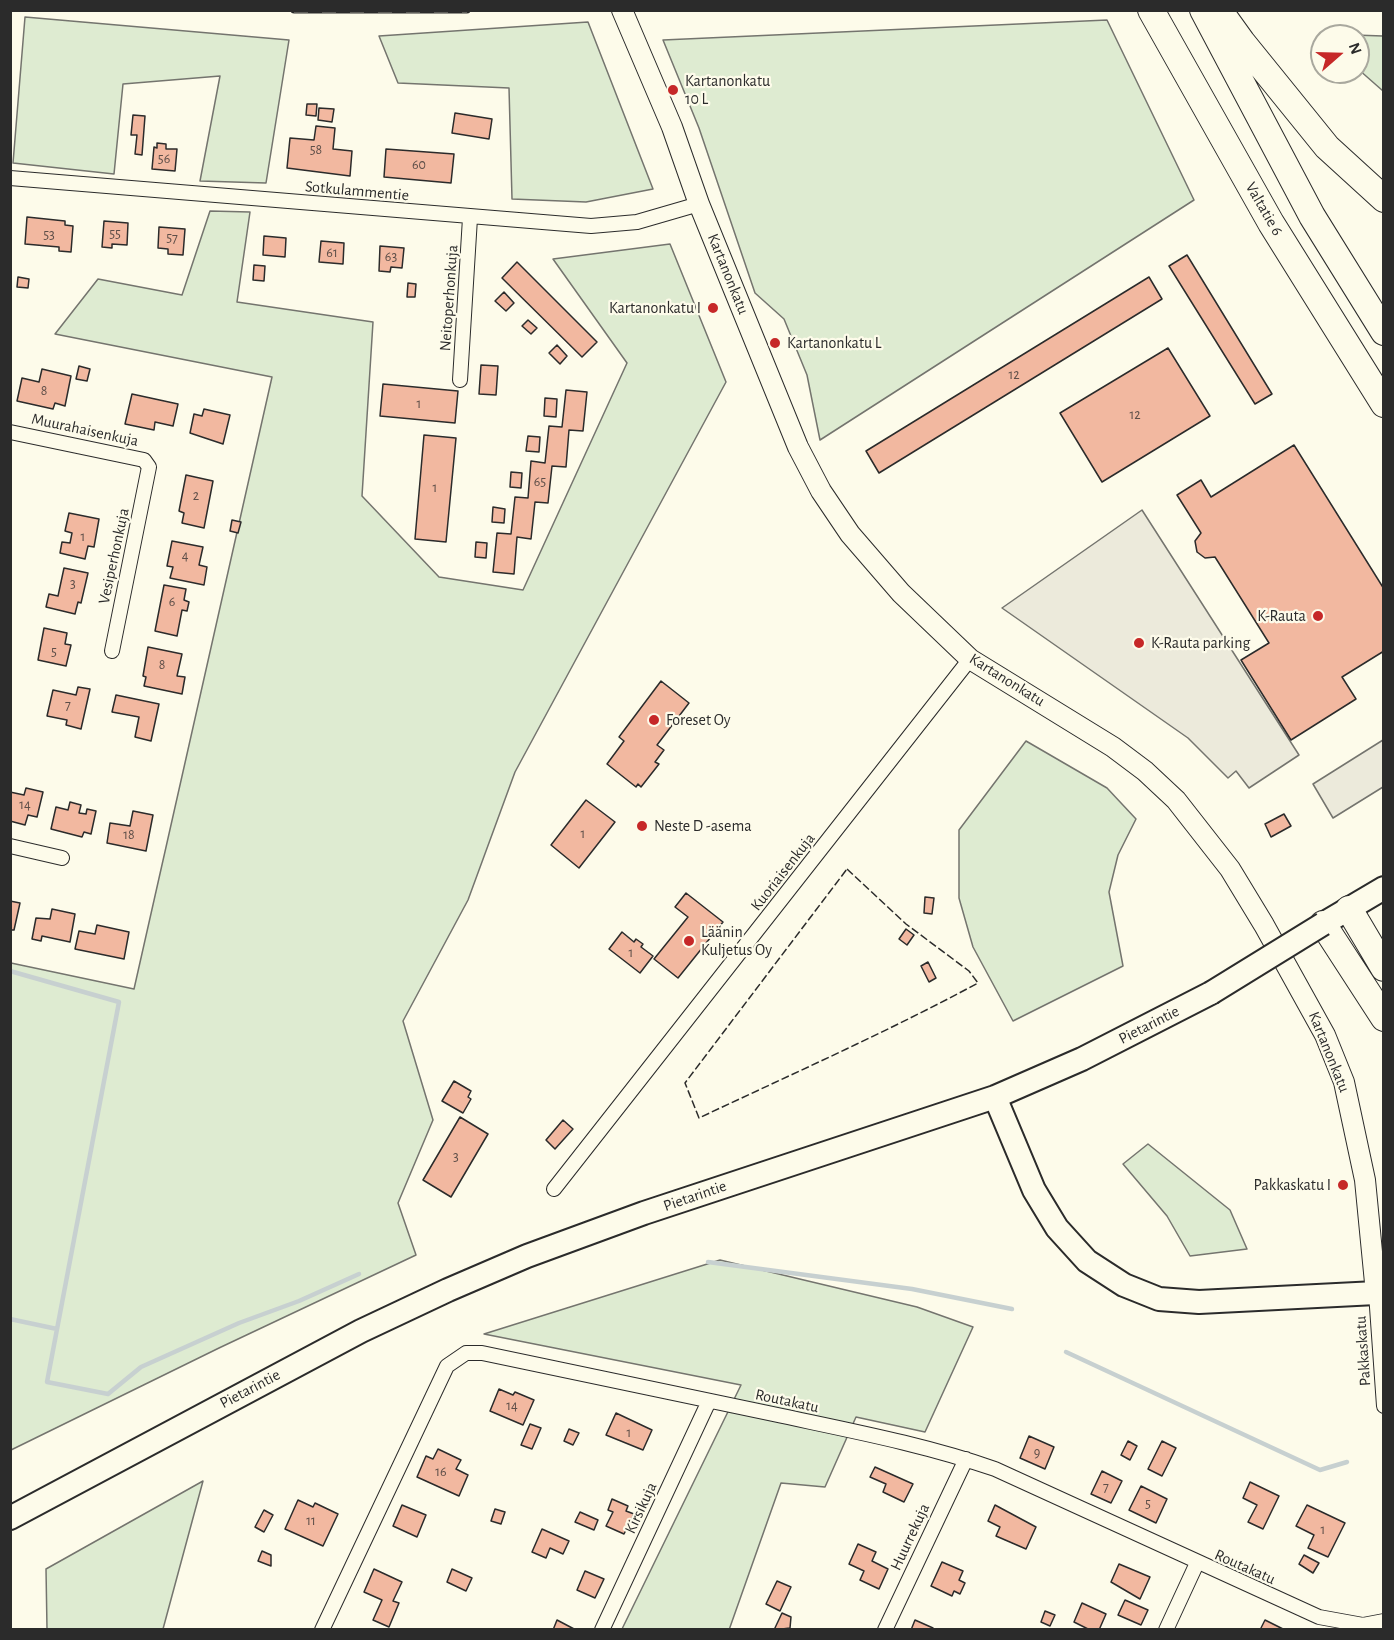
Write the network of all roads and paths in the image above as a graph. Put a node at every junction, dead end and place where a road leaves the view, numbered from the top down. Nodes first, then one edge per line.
1 (622, 10) edge
2 (1151, 10) edge
3 (1203, 10) edge
4 (1219, 10) edge
5 (10, 178) edge
6 (1383, 199) edge
7 (699, 204) junction
8 (470, 218) junction
9 (1383, 332) edge
10 (460, 380) dead end
11 (1383, 404) edge
12 (10, 432) edge
13 (149, 467) joint
14 (112, 651) dead end
15 (969, 659) junction
16 (10, 846) edge
17 (62, 858) dead end
18 (1383, 888) edge
19 (1349, 909) junction
20 (1323, 924) junction
21 (1383, 968) edge
22 (1383, 1018) edge
23 (994, 1098) junction
24 (554, 1190) dead end
25 (1376, 1293) junction
26 (710, 1401) junction
27 (1383, 1407) edge
28 (966, 1459) junction
29 (10, 1518) edge
30 (1197, 1563) junction
31 (1383, 1621) edge
32 (322, 1629) edge
33 (602, 1629) edge
34 (885, 1629) edge
35 (1166, 1629) edge

1 - 7 main road, Kartanonkatu
2 - 11 highway, Valtatie 6
3 - 9 highway
4 - 6 highway
5 - 8 street, Sotkulammentie
7 - 8 street, Sotkulammentie
7 - 15 main road, Kartanonkatu
8 - 10 street, Neitoperhonkuja
12 - 13 street, Muurahaisenkuja
13 - 14 street, Vesiperhonkuja
15 - 24 street, Kuoriaisenkuja
15 - 25 main road, Kartanonkatu
16 - 17 street
18 - 19 main road, Pietarintie
19 - 20 main road, Pietarintie
19 - 21 highway
20 - 22 highway
20 - 23 main road, Pietarintie, bridge
23 - 25 main road
23 - 29 main road, Pietarintie
25 - 27 street, Pakkaskatu
26 - 28 street, Routakatu
26 - 32 street, Routakatu
26 - 33 street, Kirsikuja
28 - 30 street, Routakatu
28 - 34 street, Huurrekuja
30 - 31 street, Routakatu
30 - 35 street

